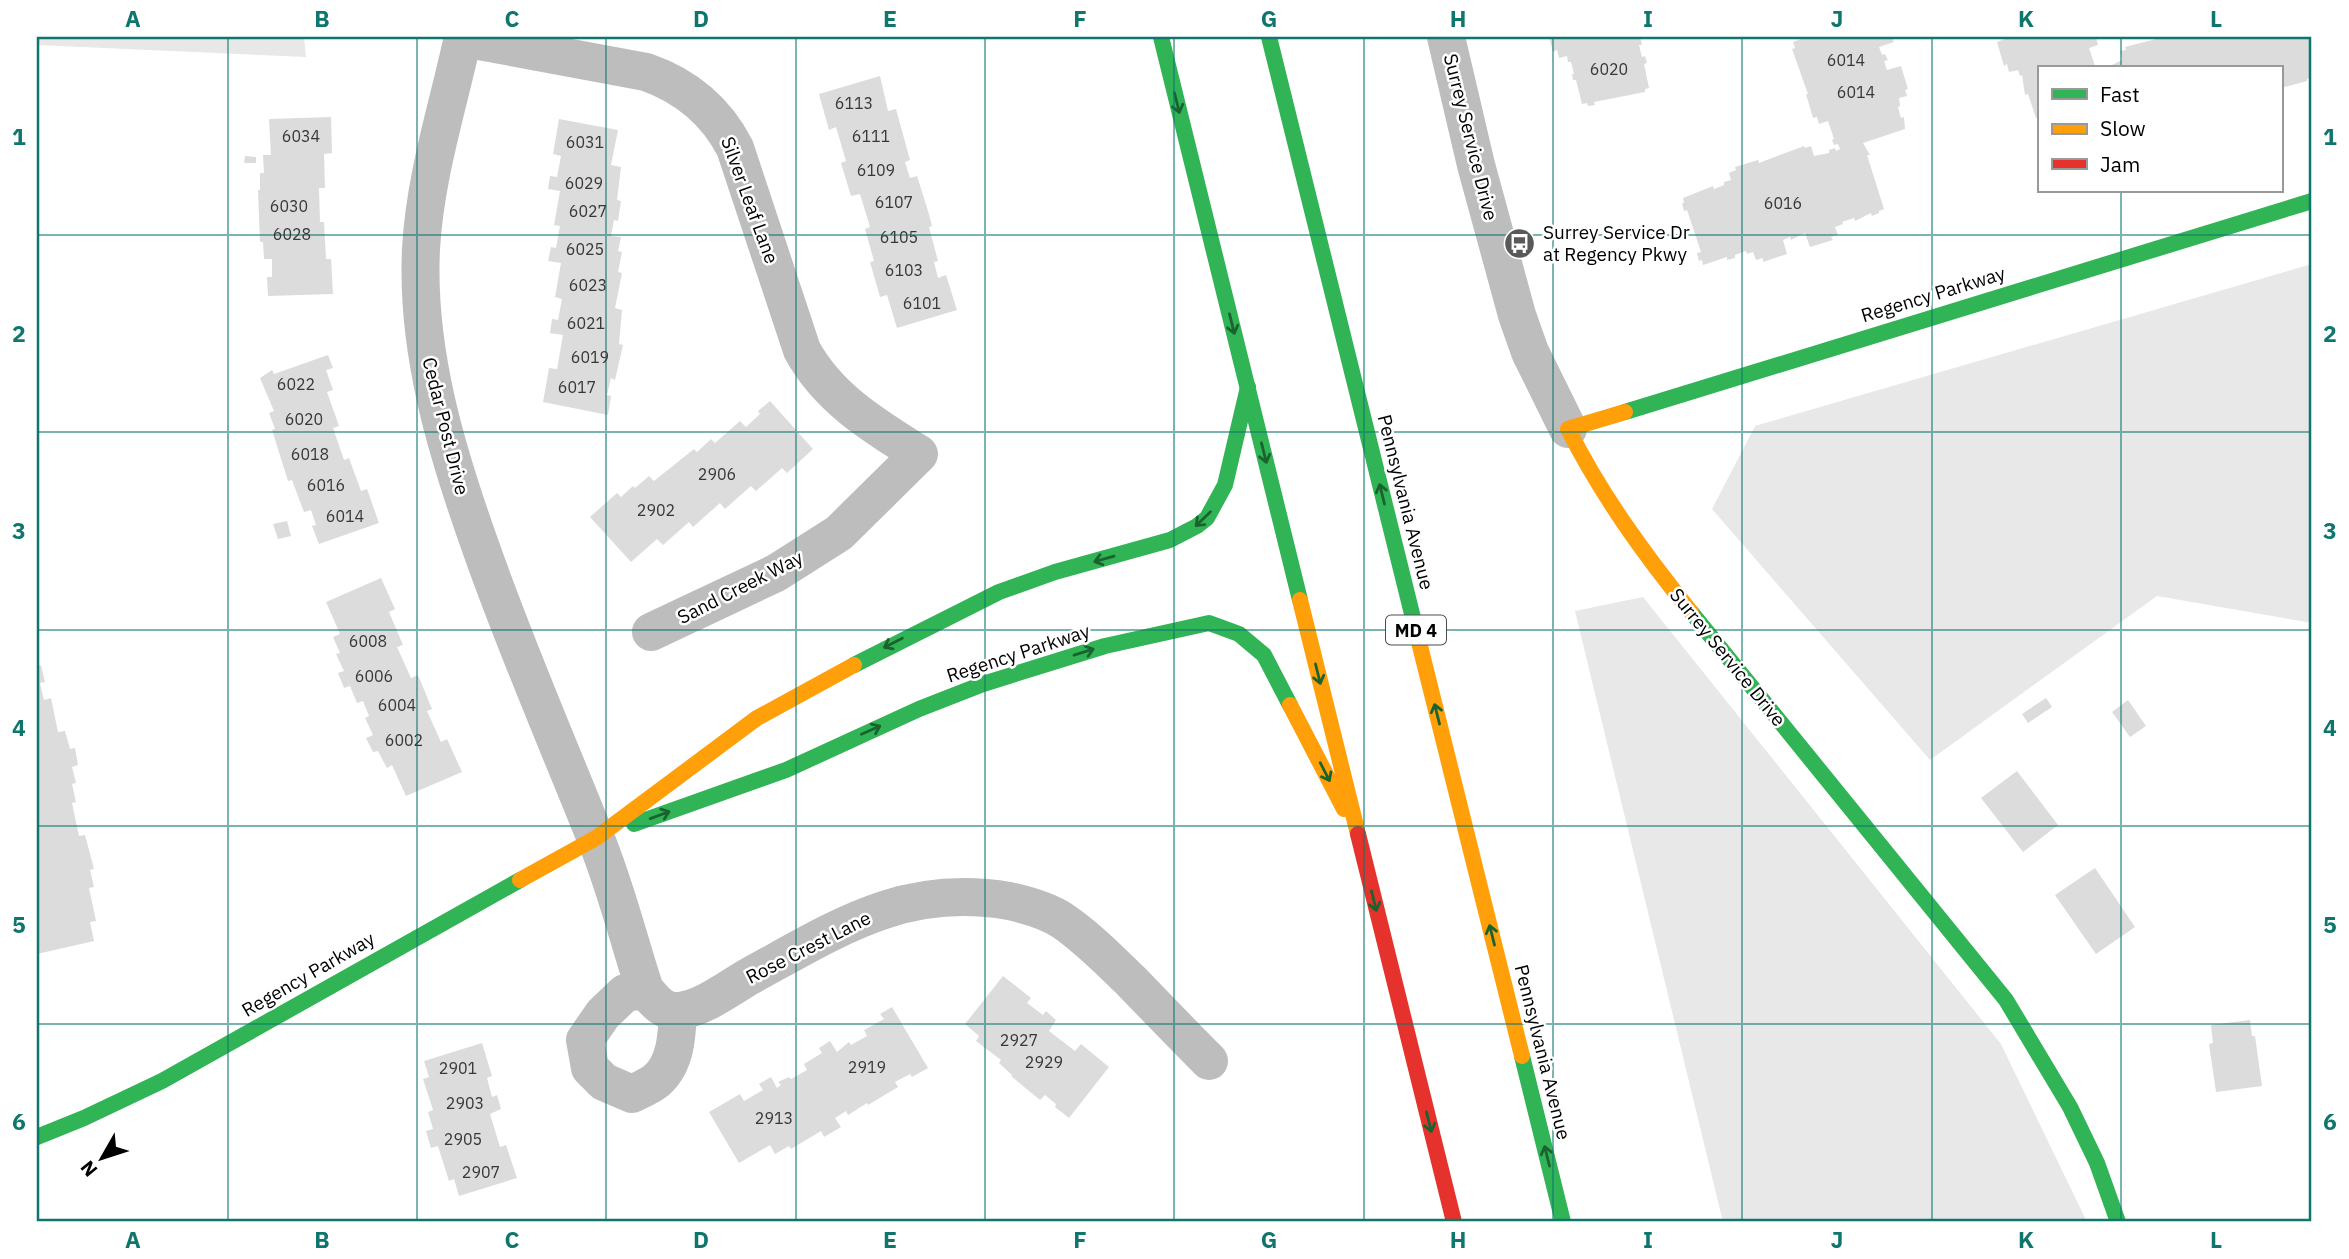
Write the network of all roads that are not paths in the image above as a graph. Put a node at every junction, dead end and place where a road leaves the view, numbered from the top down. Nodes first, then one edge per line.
1 (1161, 37) edge
2 (1269, 37) edge
3 (1446, 37) edge
4 (463, 38) edge
5 (2312, 201) edge
6 (1248, 387) junction
7 (1567, 429) junction
8 (919, 454) joint
9 (651, 632) dead end
10 (1358, 835) junction
11 (596, 838) junction
12 (645, 990) junction
13 (677, 1012) junction
14 (1209, 1061) dead end
15 (37, 1137) edge
16 (1454, 1222) edge
17 (1563, 1222) edge
18 (2118, 1222) edge

1 -> 6 main road
17 -> 2 main road, Pennsylvania Avenue / MD 4
3 - 7 street, Surrey Service Drive
4 - 8 street, Silver Leaf Lane
4 - 11 street, Cedar Post Drive
5 - 7 main road, Regency Parkway
6 -> 10 main road
6 -> 11 main road, Regency Parkway
7 - 18 main road, Surrey Service Drive
8 - 9 street, Sand Creek Way
11 -> 10 main road, Regency Parkway
10 -> 16 main road
11 - 12 street
11 - 15 main road, Regency Parkway
12 - 13 street
12 - 13 street
13 - 14 street, Rose Crest Lane

